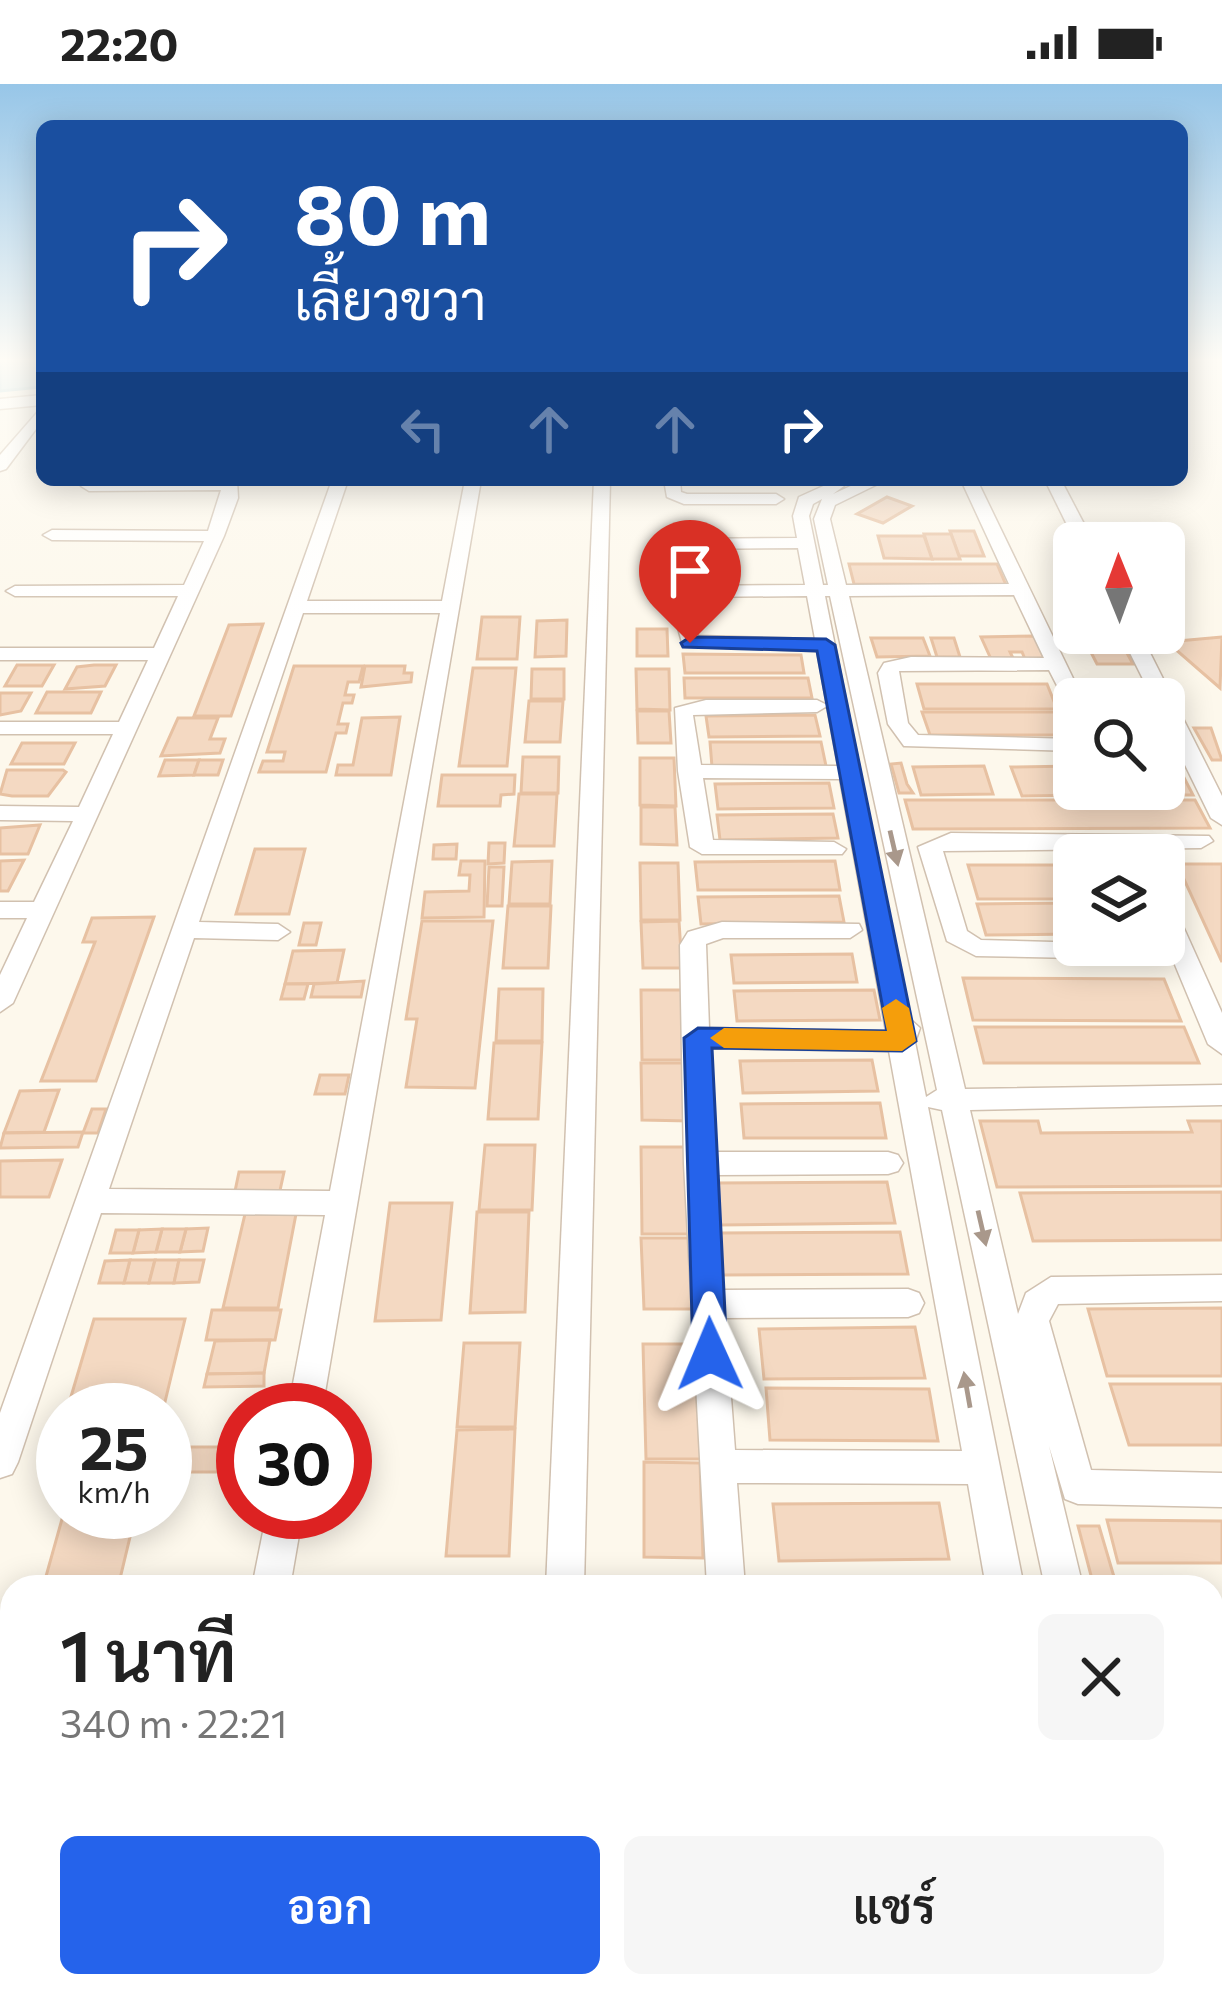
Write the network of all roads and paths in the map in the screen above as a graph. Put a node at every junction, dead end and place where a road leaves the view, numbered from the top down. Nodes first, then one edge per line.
1 (228, 486) edge
2 (338, 486) edge
3 (472, 486) edge
4 (602, 486) edge
5 (672, 486) edge
6 (837, 486) edge
7 (866, 486) edge
8 (971, 486) edge
9 (1056, 486) edge
10 (776, 499) dead end
11 (1074, 522) edge
12 (52, 535) dead end
13 (215, 536) junction
14 (807, 542) junction
15 (1022, 589) junction
16 (189, 590) junction
17 (15, 591) dead end
18 (826, 591) junction
19 (677, 592) junction
20 (296, 607) junction
21 (451, 607) junction
22 (826, 645) junction
23 (0, 654) edge
24 (161, 654) junction
25 (1059, 664) junction
26 (1065, 678) edge
27 (817, 706) dead end
28 (0, 728) edge
29 (126, 728) junction
30 (1185, 743) edge
31 (1053, 744) edge
32 (689, 771) junction
33 (850, 773) junction
34 (0, 813) edge
35 (86, 814) junction
36 (1222, 818) edge
37 (1201, 841) dead end
38 (1185, 843) edge
39 (1053, 844) edge
40 (834, 849) dead end
41 (0, 910) edge
42 (43, 910) junction
43 (182, 930) junction
44 (850, 930) dead end
45 (278, 932) dead end
46 (1053, 949) edge
47 (1185, 957) edge
48 (925, 982) junction
49 (0, 1003) edge
50 (698, 1038) junction
51 (902, 1041) junction
52 (1222, 1044) edge
53 (1222, 1095) edge
54 (952, 1099) junction
55 (914, 1100) junction
56 (888, 1163) dead end
57 (699, 1164) junction
58 (91, 1201) junction
59 (344, 1203) junction
60 (1222, 1288) edge
61 (710, 1304) junction
62 (908, 1304) dead end
63 (309, 1383) edge
64 (0, 1462) edge
65 (718, 1466) junction
66 (982, 1468) junction
67 (1222, 1490) edge
68 (280, 1539) edge
69 (273, 1575) edge
70 (565, 1575) edge
71 (725, 1575) edge
72 (1003, 1575) edge
73 (1061, 1575) edge

1 - 13 street
2 - 20 street
3 - 21 street
4 - 70 street
5 - 10 street
6 - 14 street
7 - 18 street
8 - 15 street
9 - 11 street
12 - 13 street
13 - 16 street
14 - 18 street
14 - 19 street
15 - 18 street
15 - 25 street
16 - 17 street
16 - 24 street
18 - 19 street
18 - 22 street
18 -> 48 street
19 - 22 street
20 - 21 street
20 - 43 street
21 - 59 street
22 - 33 street
23 - 24 street
24 - 29 street
25 - 26 street
25 - 31 street
27 - 32 street
28 - 29 street
29 - 35 street
30 - 36 street
32 - 33 street
32 - 40 street
33 - 51 street
34 - 35 street
35 - 42 street
37 - 38 street
39 - 46 street
41 - 42 street
42 - 49 street
43 - 45 street
43 - 58 street
44 - 50 street
47 - 52 street
48 - 51 street
48 - 54 street
50 - 51 street
50 - 57 street
51 - 55 street
53 - 54 street
54 - 55 street
54 -> 73 street
66 -> 55 street
56 - 57 street
57 - 61 street
58 - 59 street
58 - 64 street
59 - 63 street
60 - 67 street
61 - 62 street
61 - 65 street
65 - 66 street
65 - 71 street
66 - 72 street
68 - 69 street

